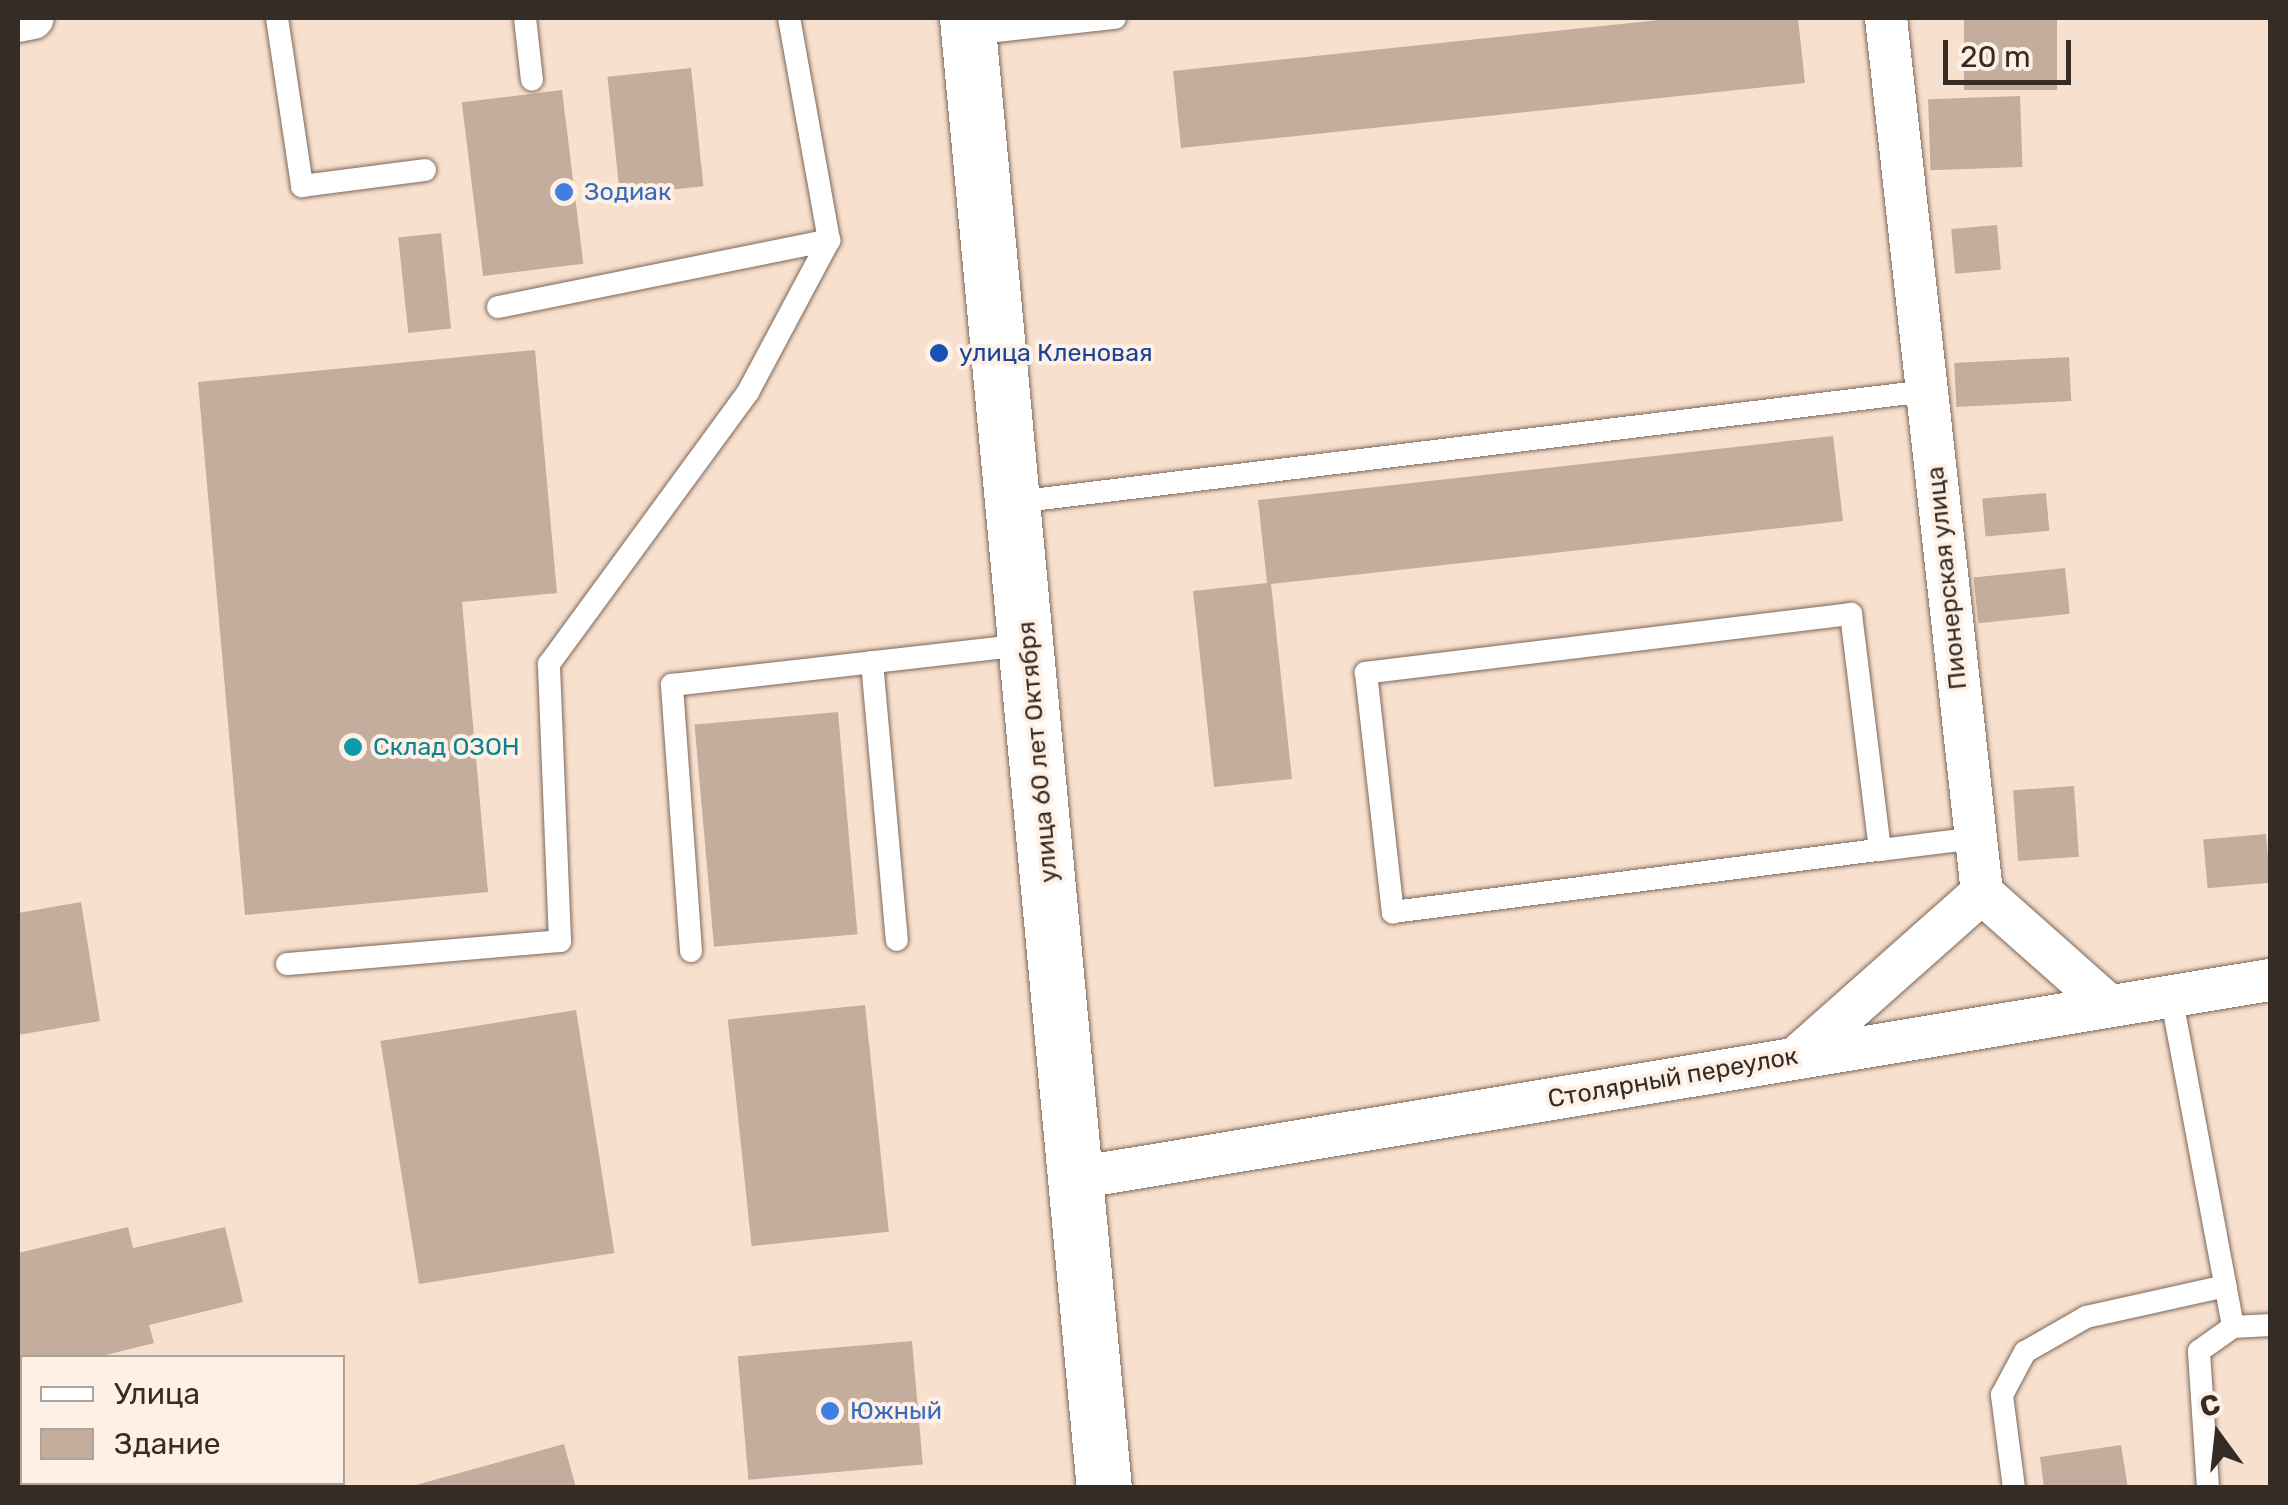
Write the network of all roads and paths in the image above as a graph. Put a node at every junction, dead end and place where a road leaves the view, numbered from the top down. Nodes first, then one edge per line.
1 (34, 18) edge
2 (277, 18) edge
3 (526, 18) edge
4 (789, 18) edge
5 (1116, 18) edge
6 (1886, 18) edge
7 (18, 21) edge
8 (968, 26) edge
9 (532, 80) dead end
10 (425, 170) dead end
11 (828, 240) junction
12 (498, 307) dead end
13 (1927, 392) junction
14 (1016, 502) junction
15 (1029, 644) junction
16 (872, 662) junction
17 (1976, 838) junction
18 (1880, 850) junction
19 (1982, 893) junction
20 (897, 940) dead end
21 (691, 951) dead end
22 (287, 964) dead end
23 (2270, 980) edge
24 (2171, 995) junction
25 (2107, 1004) junction
26 (1796, 1057) junction
27 (1076, 1178) junction
28 (2226, 1286) junction
29 (2270, 1325) edge
30 (2233, 1328) junction
31 (1104, 1488) edge
32 (2014, 1488) edge
33 (2208, 1488) edge

1 - 7 street
2 - 10 lane
3 - 9 lane
4 - 11 lane
5 - 8 lane
6 - 13 street, Пионерская улица
8 - 14 main road, улица 60 лет Октября
11 - 12 lane
11 - 22 lane
13 - 14 lane
13 - 17 street, Пионерская улица
14 - 15 main road, улица 60 лет Октября
15 - 16 lane
15 - 27 main road, улица 60 лет Октября
16 - 20 lane
16 - 21 lane
17 - 18 lane
17 - 19 street, Пионерская улица
18 - 18 lane
19 - 25 street
19 - 26 street
23 - 24 street, Столярный переулок
24 - 25 street, Столярный переулок
24 - 28 lane
25 - 26 street, Столярный переулок
26 - 27 street, Столярный переулок
27 - 31 main road, улица 60 лет Октября
28 - 30 lane
28 - 32 lane
29 - 30 lane
30 - 33 lane

